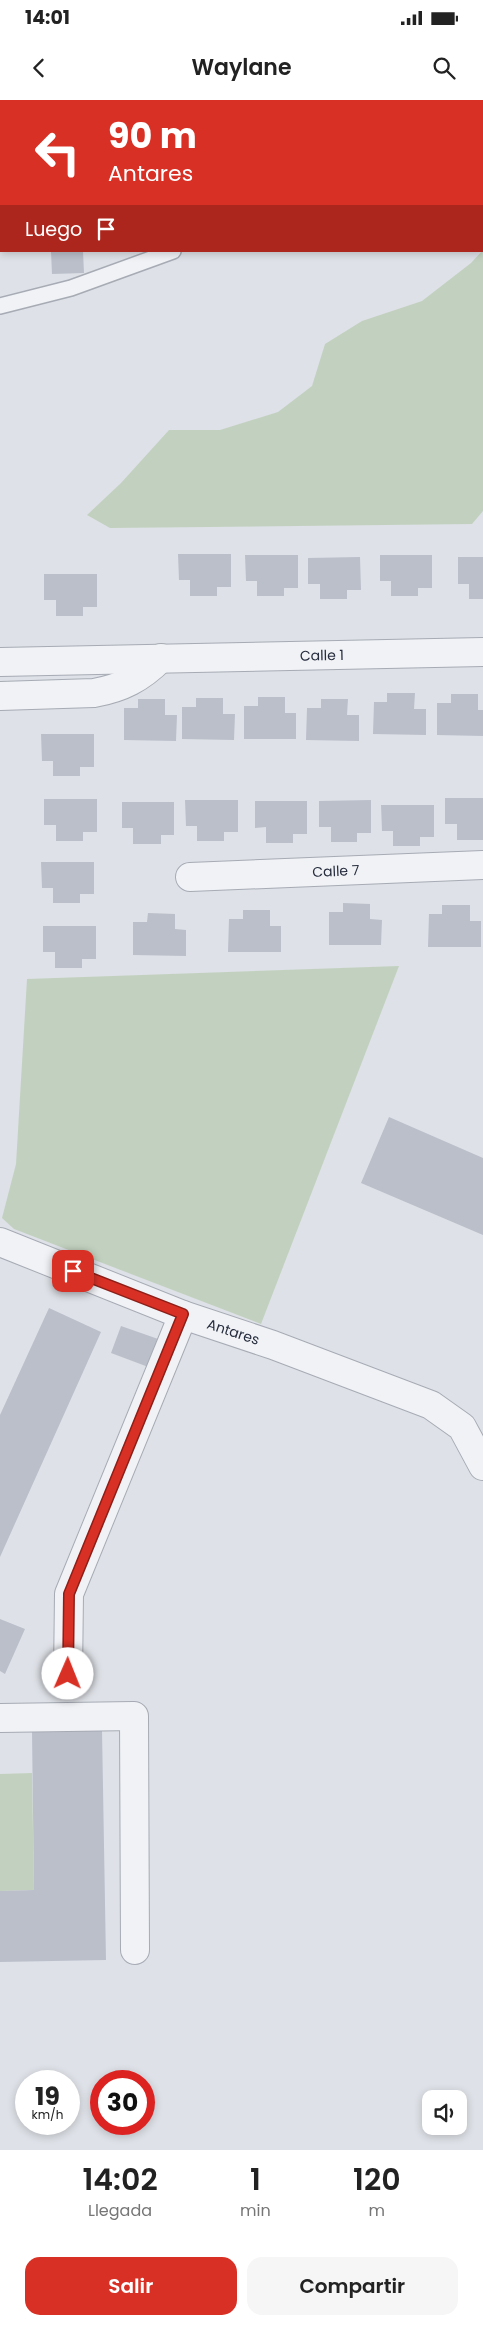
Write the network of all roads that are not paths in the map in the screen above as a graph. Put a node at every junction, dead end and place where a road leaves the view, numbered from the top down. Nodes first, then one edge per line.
1 (170, 252) edge
2 (0, 306) edge
3 (483, 652) edge
4 (161, 658) junction
5 (0, 662) edge
6 (0, 696) edge
7 (483, 865) edge
8 (190, 877) dead end
9 (0, 1242) edge
10 (183, 1314) junction
11 (483, 1466) edge
12 (68, 1674) dead end
13 (0, 1718) edge
14 (135, 1950) dead end

1 - 2 lane
3 - 4 street, Calle 1
4 - 5 street, Calle 1
4 - 6 street
7 - 8 street, Calle 7
9 - 10 street, Antares
10 - 11 street, Antares
10 - 12 street
13 - 14 street

